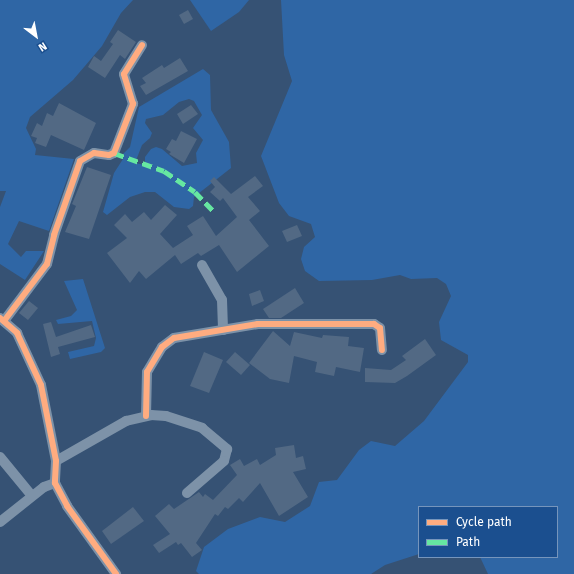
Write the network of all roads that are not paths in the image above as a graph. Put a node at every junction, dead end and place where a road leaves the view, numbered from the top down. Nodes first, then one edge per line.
1 (142, 45) dead end
2 (202, 265) dead end
3 (2, 320) edge
4 (223, 330) junction
5 (382, 350) dead end
6 (146, 416) junction
7 (0, 457) edge
8 (56, 461) junction
9 (55, 483) junction
10 (187, 493) dead end
11 (32, 496) junction
12 (0, 522) edge
13 (118, 573) edge

1 - 3 street
2 - 4 street
3 - 8 street
4 - 5 street
4 - 6 street
6 - 8 street
6 - 10 street
7 - 11 street
8 - 9 street
9 - 11 street
9 - 13 street
11 - 12 street

